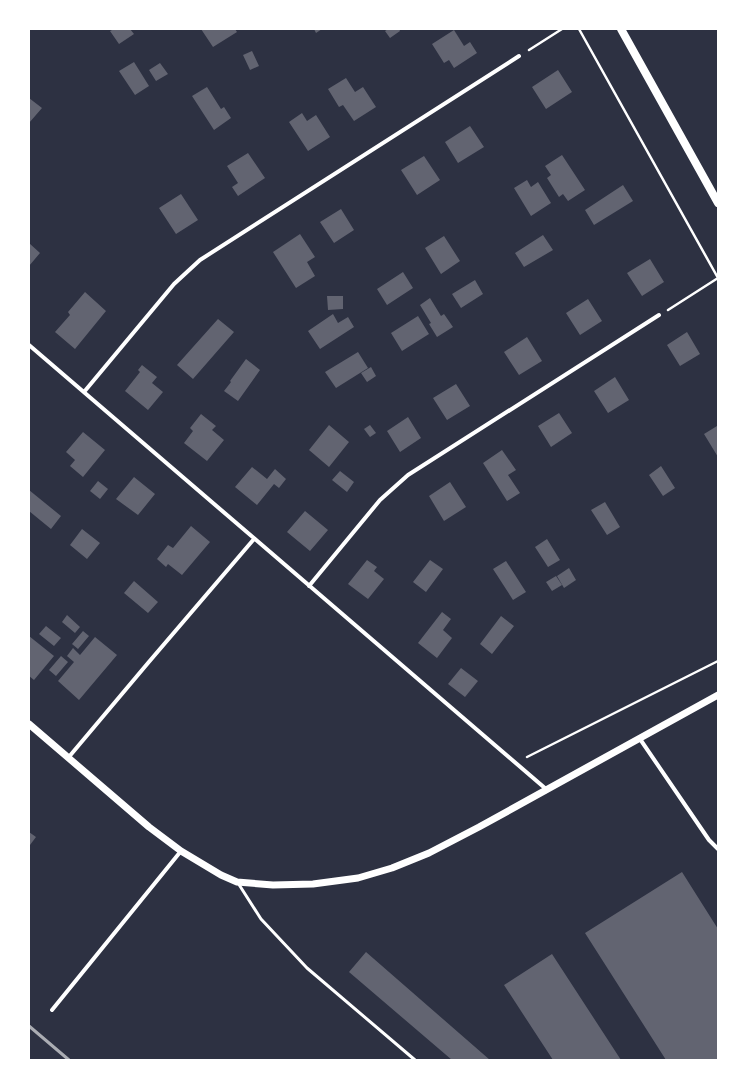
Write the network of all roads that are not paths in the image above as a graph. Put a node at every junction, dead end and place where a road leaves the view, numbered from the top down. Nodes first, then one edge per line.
1 (621, 29) edge
2 (519, 56) road end
3 (718, 203) edge
4 (659, 315) road end
5 (29, 345) edge
6 (84, 392) junction
7 (254, 539) junction
8 (309, 586) junction
9 (718, 695) edge
10 (29, 724) edge
11 (640, 739) junction
12 (68, 758) junction
13 (546, 789) junction
14 (718, 849) edge
15 (181, 851) junction
16 (237, 882) junction
17 (52, 1010) dead end
18 (415, 1060) edge

1 - 3 main road
2 - 6 street
4 - 8 street
5 - 6 street
6 - 7 street
7 - 8 street
7 - 12 street
8 - 13 street
9 - 11 street
10 - 12 street
11 - 13 street
11 - 14 street
12 - 15 street
13 - 16 street
15 - 16 street
15 - 17 street
16 - 18 lane

